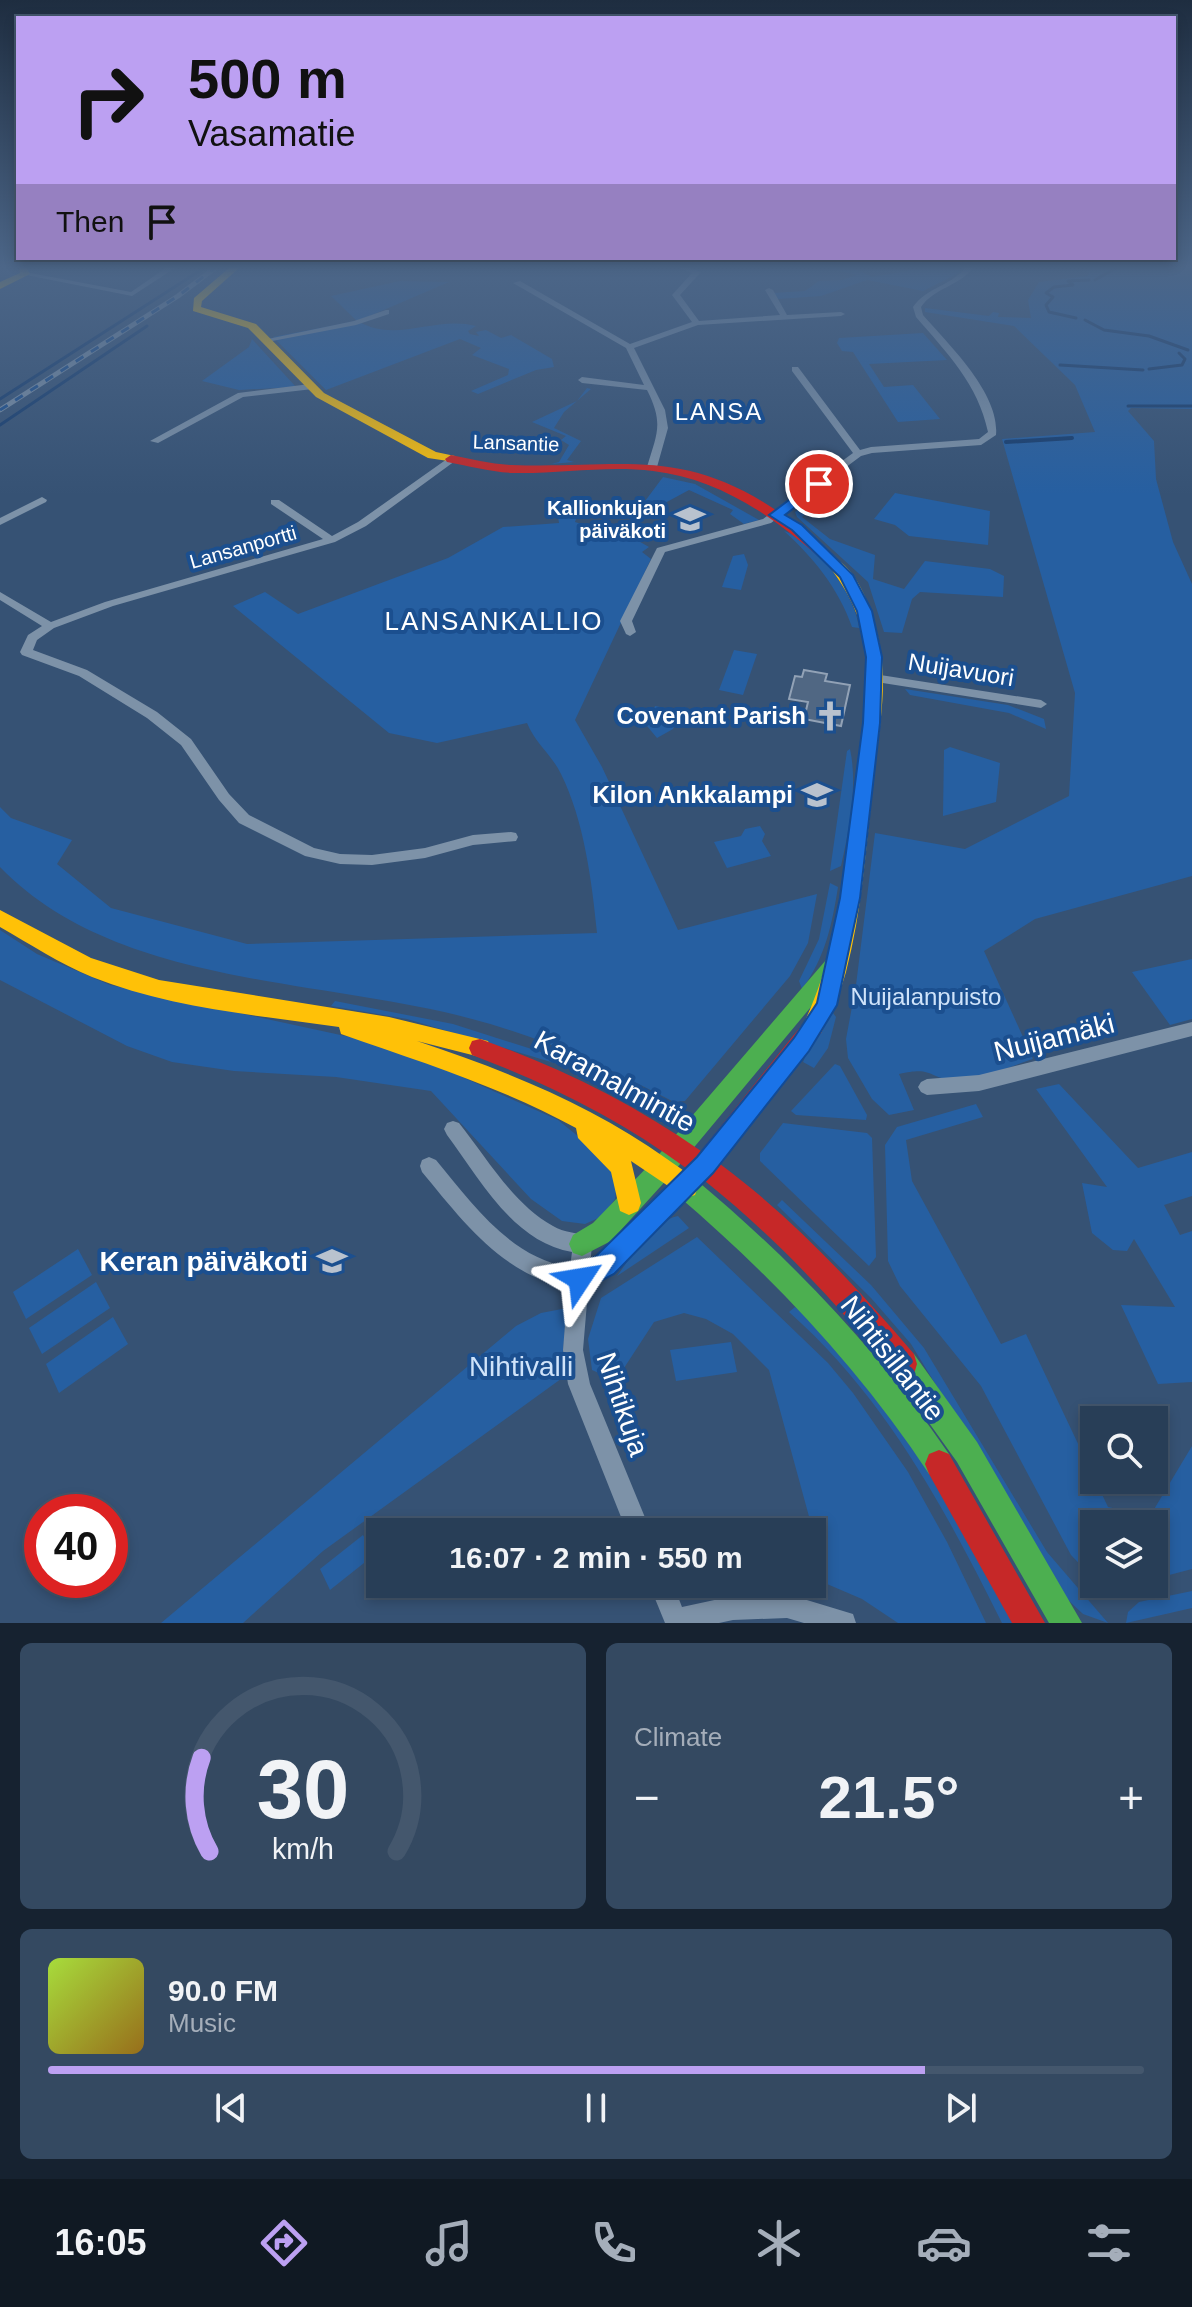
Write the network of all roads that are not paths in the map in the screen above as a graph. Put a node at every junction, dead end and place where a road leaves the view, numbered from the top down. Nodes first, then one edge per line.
1 (270, 344) edge
2 (623, 344) edge
3 (638, 344) edge
4 (944, 344) edge
5 (629, 347) junction
6 (795, 369) dead end
7 (582, 380) dead end
8 (310, 387) junction
9 (650, 388) junction
10 (155, 441) dead end
11 (858, 454) junction
12 (450, 461) junction
13 (652, 467) junction
14 (42, 500) dead end
15 (275, 502) dead end
16 (776, 515) junction
17 (0, 522) edge
18 (331, 540) junction
19 (0, 595) edge
20 (50, 626) junction
21 (630, 632) dead end
22 (874, 678) junction
23 (1041, 704) dead end
24 (511, 837) dead end
25 (3, 917) edge
26 (833, 966) junction
27 (307, 1015) junction
28 (1192, 1029) edge
29 (927, 1087) dead end
30 (552, 1103) junction
31 (453, 1129) dead end
32 (681, 1148) junction
33 (705, 1165) junction
34 (429, 1166) dead end
35 (663, 1167) junction
36 (685, 1185) junction
37 (629, 1203) junction
38 (582, 1244) junction
39 (580, 1279) junction
40 (633, 1518) edge
41 (666, 1598) edge
42 (675, 1622) edge
43 (844, 1623) edge
44 (1029, 1623) edge
45 (1066, 1623) edge

1 - 8 street, Lansantie
2 - 5 street
3 - 5 street
4 - 11 street
5 - 9 street
6 - 11 street
7 - 9 street
8 - 10 street
8 - 12 street, Lansantie
9 - 13 street
11 - 16 street
12 - 13 street, Lansantie
12 - 18 street, Lansanportti
13 - 16 street, Lansantie
14 - 17 street
15 - 18 street
16 - 21 street
16 - 22 street, Lansantie
18 - 20 street, Lansanportti
19 - 20 street
20 - 24 street, Lansanportti
22 - 23 street, Nuijavuori
22 - 26 street, Lansantie
25 - 27 street, Karamalmintie
26 - 32 street, Lansantie
26 - 33 street, Lansantie
27 - 30 street, Karamalmintie
27 - 32 street, Karamalmintie
28 - 29 street, Nuijamäki
30 - 35 street, Karamalmintie
30 - 37 street, Karamalmintie
31 - 38 street
32 - 33 street, Karamalmintie
32 - 35 street, Lansantie
33 - 36 street, Lansantie
33 - 45 street, Nihtisillantie
34 - 39 street
35 - 36 street, Nihtisillantie
35 - 37 street, Lansantie
36 - 39 street, Lansantie
36 - 44 street, Nihtisillantie
37 - 38 street, Lansantie
38 - 39 street, Nihtikuja
39 - 40 street, Nihtikuja
41 - 42 street
42 - 43 street

